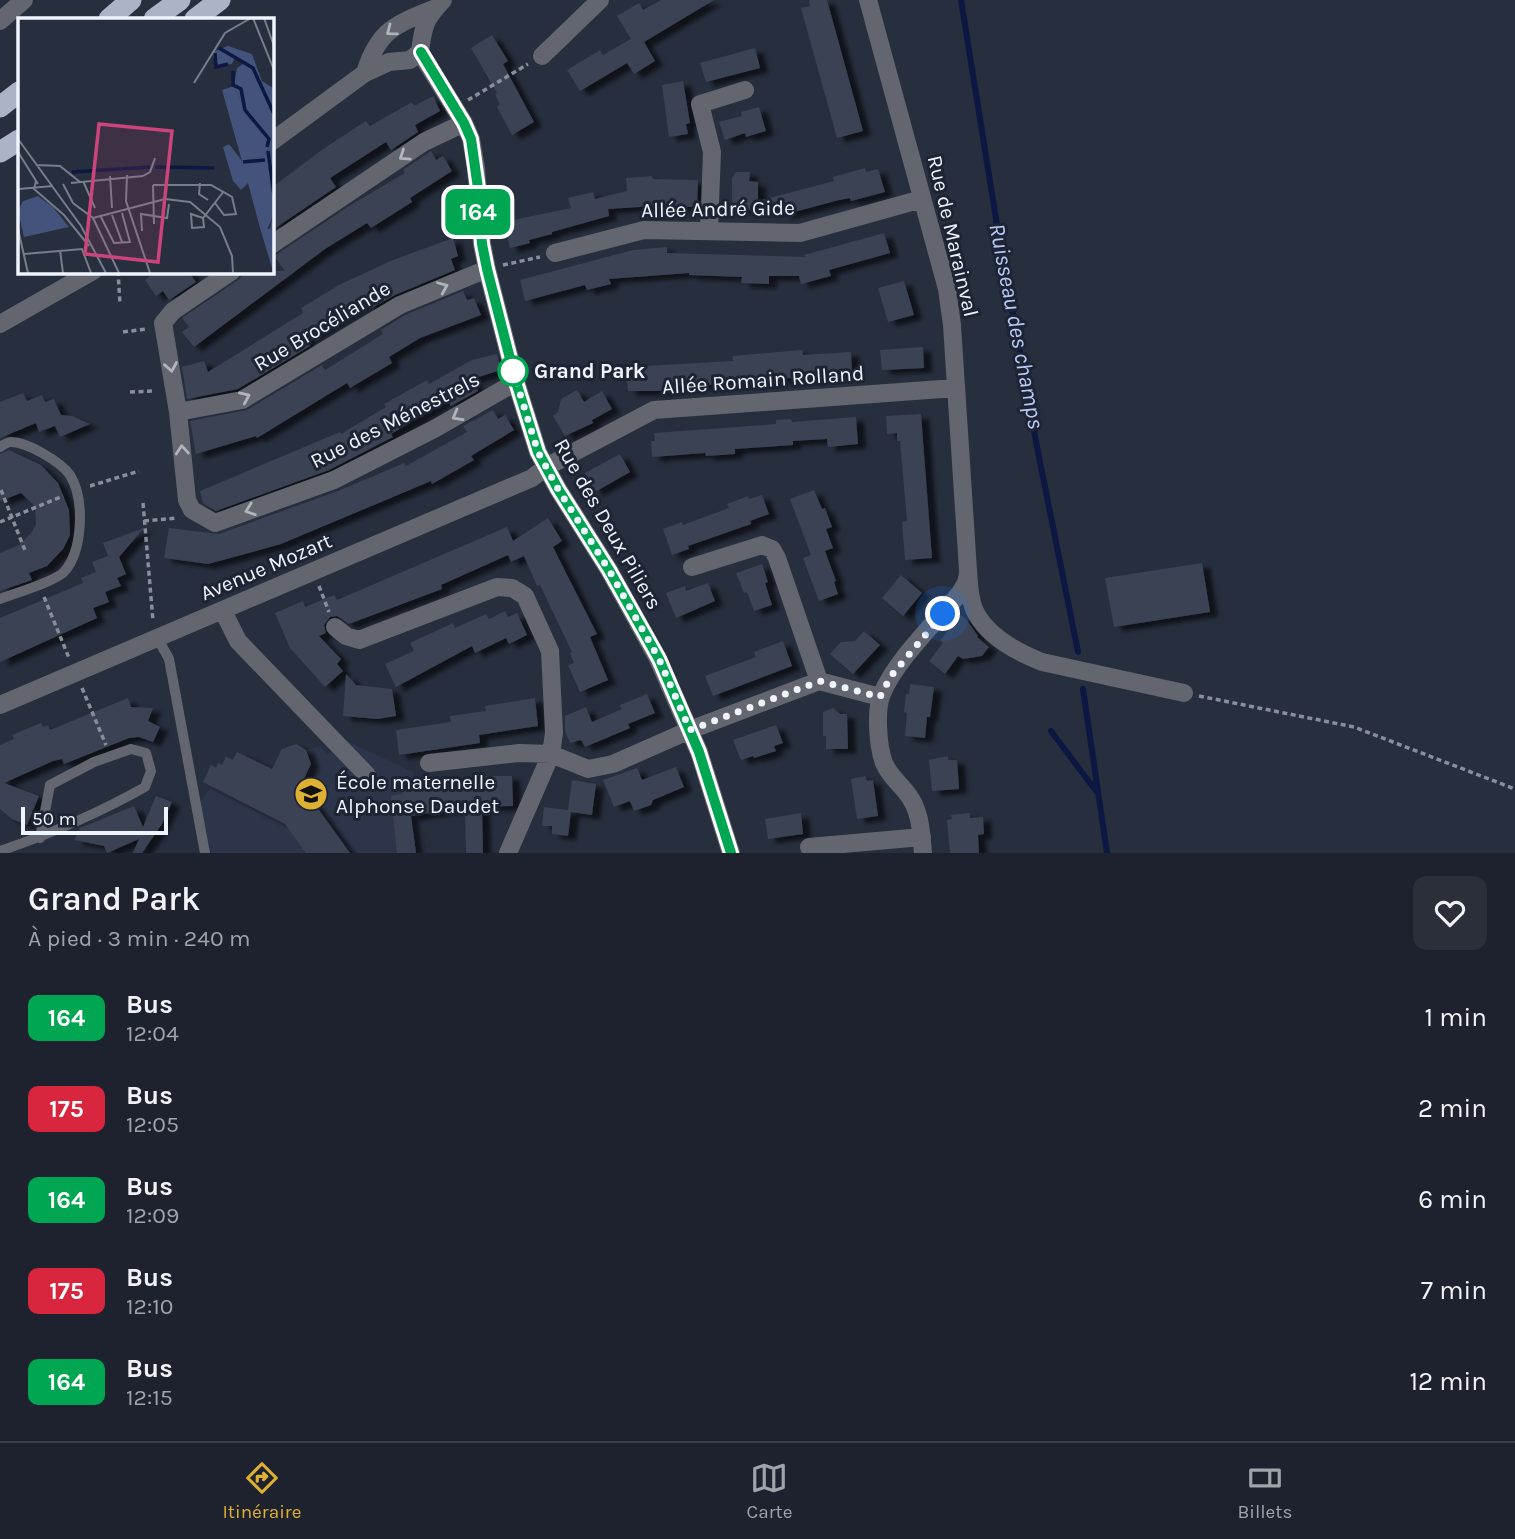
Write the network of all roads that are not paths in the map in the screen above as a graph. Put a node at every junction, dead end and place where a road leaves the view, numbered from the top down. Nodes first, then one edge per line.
1 (24, 0) edge
2 (131, 0) edge
3 (180, 0) edge
4 (220, 0) edge
5 (600, 0) edge
6 (868, 0) edge
7 (439, 4) edge
8 (110, 18) edge
9 (154, 18) edge
10 (196, 18) edge
11 (0, 21) edge
12 (421, 52) junction
13 (542, 56) road end
14 (365, 73) junction
15 (745, 90) dead end
16 (18, 93) edge
17 (0, 107) edge
18 (18, 110) edge
19 (459, 115) junction
20 (0, 121) edge
21 (18, 141) edge
22 (273, 141) edge
23 (0, 152) edge
24 (922, 199) junction
25 (709, 229) junction
26 (273, 244) edge
27 (555, 253) road end
28 (487, 269) junction
29 (89, 273) edge
30 (229, 273) edge
31 (0, 324) edge
32 (516, 382) junction
33 (955, 388) junction
34 (178, 412) junction
35 (0, 447) edge
36 (546, 467) junction
37 (692, 567) dead end
38 (968, 570) junction
39 (0, 599) edge
40 (223, 611) junction
41 (335, 627) road end
42 (157, 636) junction
43 (820, 681) junction
44 (1184, 693) road end
45 (880, 697) junction
46 (0, 705) edge
47 (690, 730) junction
48 (551, 754) junction
49 (429, 763) dead end
50 (368, 775) dead end
51 (40, 838) junction
52 (922, 845) edge
53 (809, 847) dead end
54 (0, 851) edge
55 (205, 853) edge
56 (508, 853) edge
57 (731, 853) edge

1 - 11 street
2 - 8 highway
3 - 9 highway
4 - 10 highway
5 - 13 street
6 - 24 street, Rue de Marainval
7 - 12 street
7 -> 14 street
12 - 14 street
12 - 19 street, Rue des Deux Piliers
14 - 22 street
15 - 25 street
16 - 17 highway
18 - 20 highway
19 -> 26 street
19 - 28 street, Rue des Deux Piliers
21 - 23 highway
24 - 25 street, Allée André Gide
24 - 33 street, Rue de Marainval
25 - 27 street, Allée André Gide
28 - 32 street, Rue des Deux Piliers
34 -> 28 street, Rue Brocéliande
29 - 31 street
30 -> 34 street
32 -> 34 street, Rue des Ménestrels
32 - 36 street, Rue des Deux Piliers
33 - 36 street, Allée Romain Rolland
33 - 38 street, Rue de Marainval
35 - 39 lane
36 - 40 street, Avenue Mozart
36 - 47 street, Rue des Deux Piliers
37 - 43 street
38 - 44 street, Rue de Marainval
38 - 45 street
40 - 42 street, Avenue Mozart
40 - 50 street
41 - 48 street
42 - 46 street, Avenue Mozart
42 - 55 lane
43 - 45 street
43 - 47 street
45 - 52 street
47 - 48 street
47 - 57 street, Rue des Deux Piliers
48 - 49 street
48 - 56 street
51 - 51 lane
51 - 54 lane
52 - 53 street

